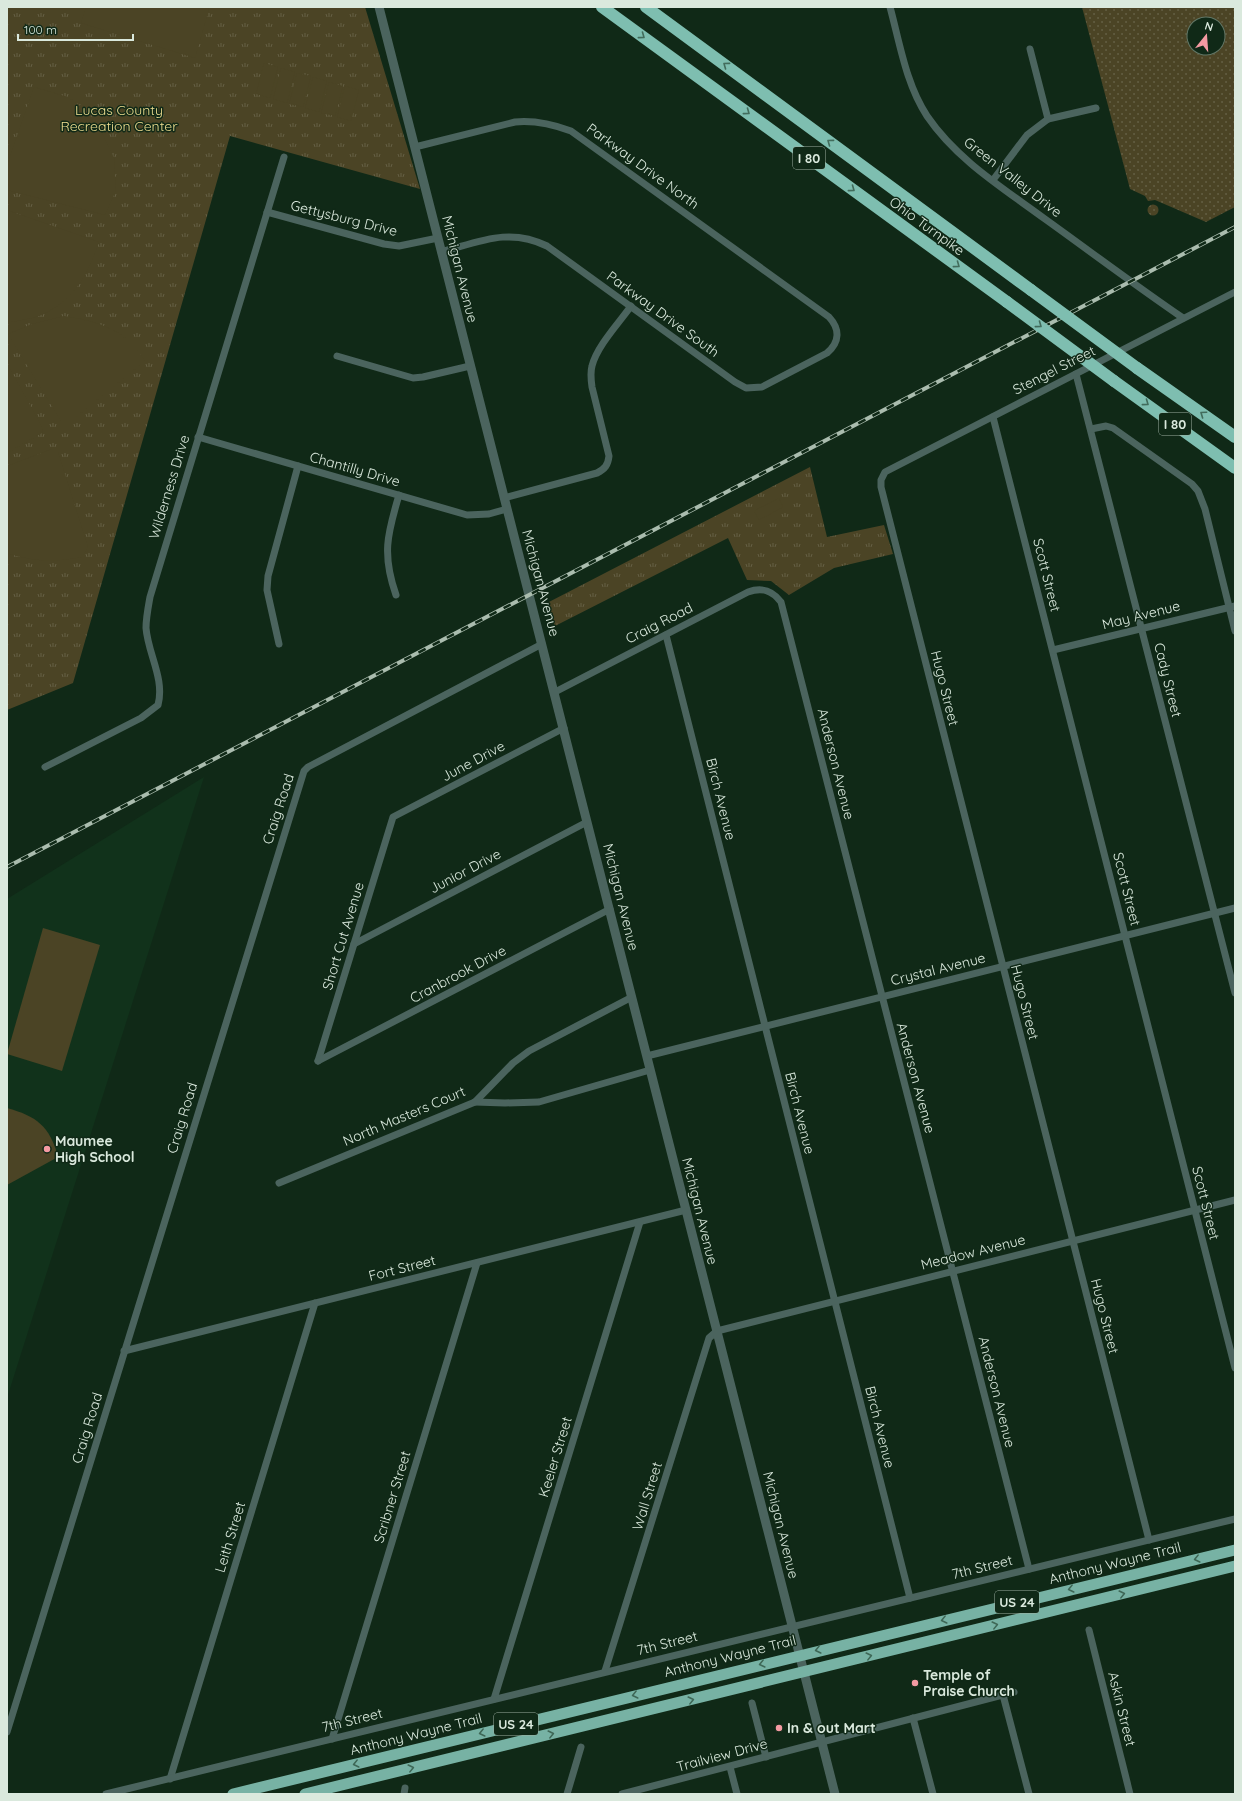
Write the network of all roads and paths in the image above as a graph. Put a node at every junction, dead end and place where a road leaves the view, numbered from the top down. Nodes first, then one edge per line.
1 (379, 7) edge
2 (602, 7) edge
3 (646, 7) edge
4 (890, 7) edge
5 (1030, 49) dead end
6 (1096, 108) dead end
7 (1048, 119) junction
8 (415, 147) junction
9 (284, 157) dead end
10 (993, 180) junction
11 (267, 212) junction
12 (438, 238) junction
13 (442, 252) junction
14 (1235, 292) edge
15 (631, 306) junction
16 (829, 317) joint
17 (1183, 318) junction
18 (337, 356) dead end
19 (470, 366) junction
20 (1076, 374) junction
21 (993, 417) junction
22 (1091, 428) junction
23 (198, 437) junction
24 (1235, 437) edge
25 (298, 466) junction
26 (1235, 468) edge
27 (885, 472) joint
28 (399, 495) junction
29 (504, 498) junction
30 (507, 509) junction
31 (396, 595) dead end
32 (776, 595) joint
33 (1232, 606) edge
34 (1141, 628) junction
35 (1235, 631) edge
36 (666, 634) junction
37 (279, 644) dead end
38 (542, 644) junction
39 (1053, 650) junction
40 (555, 692) junction
41 (564, 728) junction
42 (45, 767) dead end
43 (393, 817) joint
44 (588, 822) junction
45 (1235, 908) edge
46 (610, 909) junction
47 (1215, 913) junction
48 (1125, 936) junction
49 (354, 944) junction
50 (1003, 966) junction
51 (1235, 993) edge
52 (632, 997) junction
53 (882, 997) junction
54 (765, 1026) junction
55 (646, 1056) junction
56 (318, 1062) joint
57 (650, 1070) junction
58 (475, 1102) junction
59 (278, 1183) dead end
60 (1235, 1200) edge
61 (686, 1210) junction
62 (1195, 1210) junction
63 (640, 1222) junction
64 (1072, 1241) junction
65 (477, 1263) junction
66 (953, 1271) junction
67 (834, 1301) junction
68 (315, 1303) junction
69 (717, 1331) junction
70 (124, 1351) junction
71 (1235, 1368) edge
72 (1235, 1519) edge
73 (1149, 1540) junction
74 (1235, 1550) edge
75 (1235, 1566) edge
76 (1029, 1569) junction
77 (910, 1598) junction
78 (792, 1626) junction
79 (1089, 1630) dead end
80 (800, 1655) junction
81 (605, 1671) junction
82 (804, 1672) junction
83 (1014, 1692) dead end
84 (1003, 1695) junction
85 (494, 1699) junction
86 (752, 1703) dead end
87 (913, 1718) junction
88 (7, 1732) edge
89 (332, 1739) junction
90 (822, 1742) junction
91 (581, 1747) dead end
92 (766, 1757) junction
93 (730, 1767) junction
94 (170, 1779) junction
95 (638, 1792) edge
96 (106, 1794) edge
97 (233, 1794) edge
98 (305, 1794) edge
99 (567, 1794) edge
100 (622, 1794) edge
101 (737, 1794) edge
102 (835, 1794) edge
103 (933, 1794) edge
104 (1029, 1794) edge
105 (1130, 1794) edge

1 - 8 street, Michigan Avenue
2 -> 26 highway, Ohio Turnpike / I 80, bridge
24 -> 3 highway, Ohio Turnpike / I 80, bridge
4 - 10 street, Green Valley Drive
5 - 7 street
6 - 7 street
7 - 10 street
8 - 12 street, Michigan Avenue
8 - 16 street, Parkway Drive North
9 - 11 street, Wilderness Drive
10 - 17 street, Green Valley Drive
11 - 12 street, Gettysburg Drive
11 - 23 street, Wilderness Drive
12 - 13 street, Michigan Avenue
13 - 15 street, Parkway Drive South
13 - 19 street, Michigan Avenue
14 - 17 street, Stengel Street
15 - 16 street, Parkway Drive South
15 - 29 street
17 - 20 street, Stengel Street
18 - 19 street
19 - 29 street, Michigan Avenue
20 - 21 street, Stengel Street
20 - 22 street, Cady Street
21 - 27 street, Stengel Street
21 - 39 street, Scott Street
22 - 33 street
22 - 34 street, Cady Street
23 - 25 street, Chantilly Drive
23 - 42 street, Wilderness Drive
25 - 28 street, Chantilly Drive
25 - 37 street
27 - 50 street, Hugo Street
28 - 30 street, Chantilly Drive
28 - 31 street
29 - 30 street, Michigan Avenue
30 - 38 street, Michigan Avenue
32 - 36 street, Craig Road
32 - 53 street, Anderson Avenue
33 - 34 street, May Avenue
33 - 35 street
34 - 39 street, May Avenue
34 - 47 street, Cady Street
36 - 40 street, Craig Road
36 - 54 street, Birch Avenue
38 - 40 street, Michigan Avenue
38 - 70 street, Craig Road
39 - 48 street, Scott Street
40 - 41 street, Michigan Avenue
41 - 43 street, June Drive
41 - 44 street, Michigan Avenue
43 - 49 street, Short Cut Avenue
44 - 46 street, Michigan Avenue
44 - 49 street, Junior Drive
45 - 47 street, Crystal Avenue
46 - 52 street, Michigan Avenue
46 - 56 street, Cranbrook Drive
47 - 48 street, Crystal Avenue
47 - 51 street, Cady Street
48 - 50 street, Crystal Avenue
48 - 62 street, Scott Street
49 - 56 street, Short Cut Avenue
50 - 53 street, Crystal Avenue
50 - 64 street, Hugo Street
52 - 55 street, Michigan Avenue
52 - 58 street, North Masters Court
53 - 54 street, Crystal Avenue
53 - 66 street, Anderson Avenue
54 - 55 street, Crystal Avenue
54 - 67 street, Birch Avenue
55 - 57 street, Michigan Avenue
57 - 58 street
57 - 61 street, Michigan Avenue
58 - 59 street, North Masters Court
60 - 62 street, Meadow Avenue
61 - 63 street, Fort Street
61 - 69 street, Michigan Avenue
62 - 64 street, Meadow Avenue
62 - 71 street, Scott Street
63 - 65 street, Fort Street
63 - 85 street, Keeler Street
64 - 66 street, Meadow Avenue
64 - 73 street, Hugo Street
65 - 68 street, Fort Street
65 - 89 street, Scribner Street
66 - 67 street, Meadow Avenue
66 - 76 street, Anderson Avenue
67 - 69 street, Meadow Avenue
67 - 77 street, Birch Avenue
68 - 70 street, Fort Street
68 - 94 street, Leith Street
69 - 78 street, Michigan Avenue
69 - 81 street, Wall Street
70 - 88 street, Craig Road
72 - 73 street, 7th Street
73 - 76 street, 7th Street
74 -> 80 highway, Anthony Wayne Trail / US 24
82 -> 75 highway, US 24
76 - 77 street, 7th Street
77 - 78 street, 7th Street
78 - 80 street, Michigan Avenue
78 - 81 street, 7th Street
79 - 105 street, Askin Street
80 - 82 street, Michigan Avenue
80 -> 97 highway, Anthony Wayne Trail / US 24
81 - 85 street, 7th Street
82 - 90 street, Michigan Avenue
98 -> 82 highway, US 24
83 - 84 street, Trailview Drive
84 - 87 street, Trailview Drive
84 - 104 street
85 - 89 street, 7th Street
86 - 92 street
87 - 90 street, Trailview Drive
87 - 103 street
89 - 94 street, 7th Street
90 - 92 street, Trailview Drive
90 - 102 street, Michigan Avenue
91 - 99 street
92 - 93 street, Trailview Drive
93 - 95 street, Trailview Drive
93 - 101 street
94 - 96 street, 7th Street
95 - 100 street, Trailview Drive

